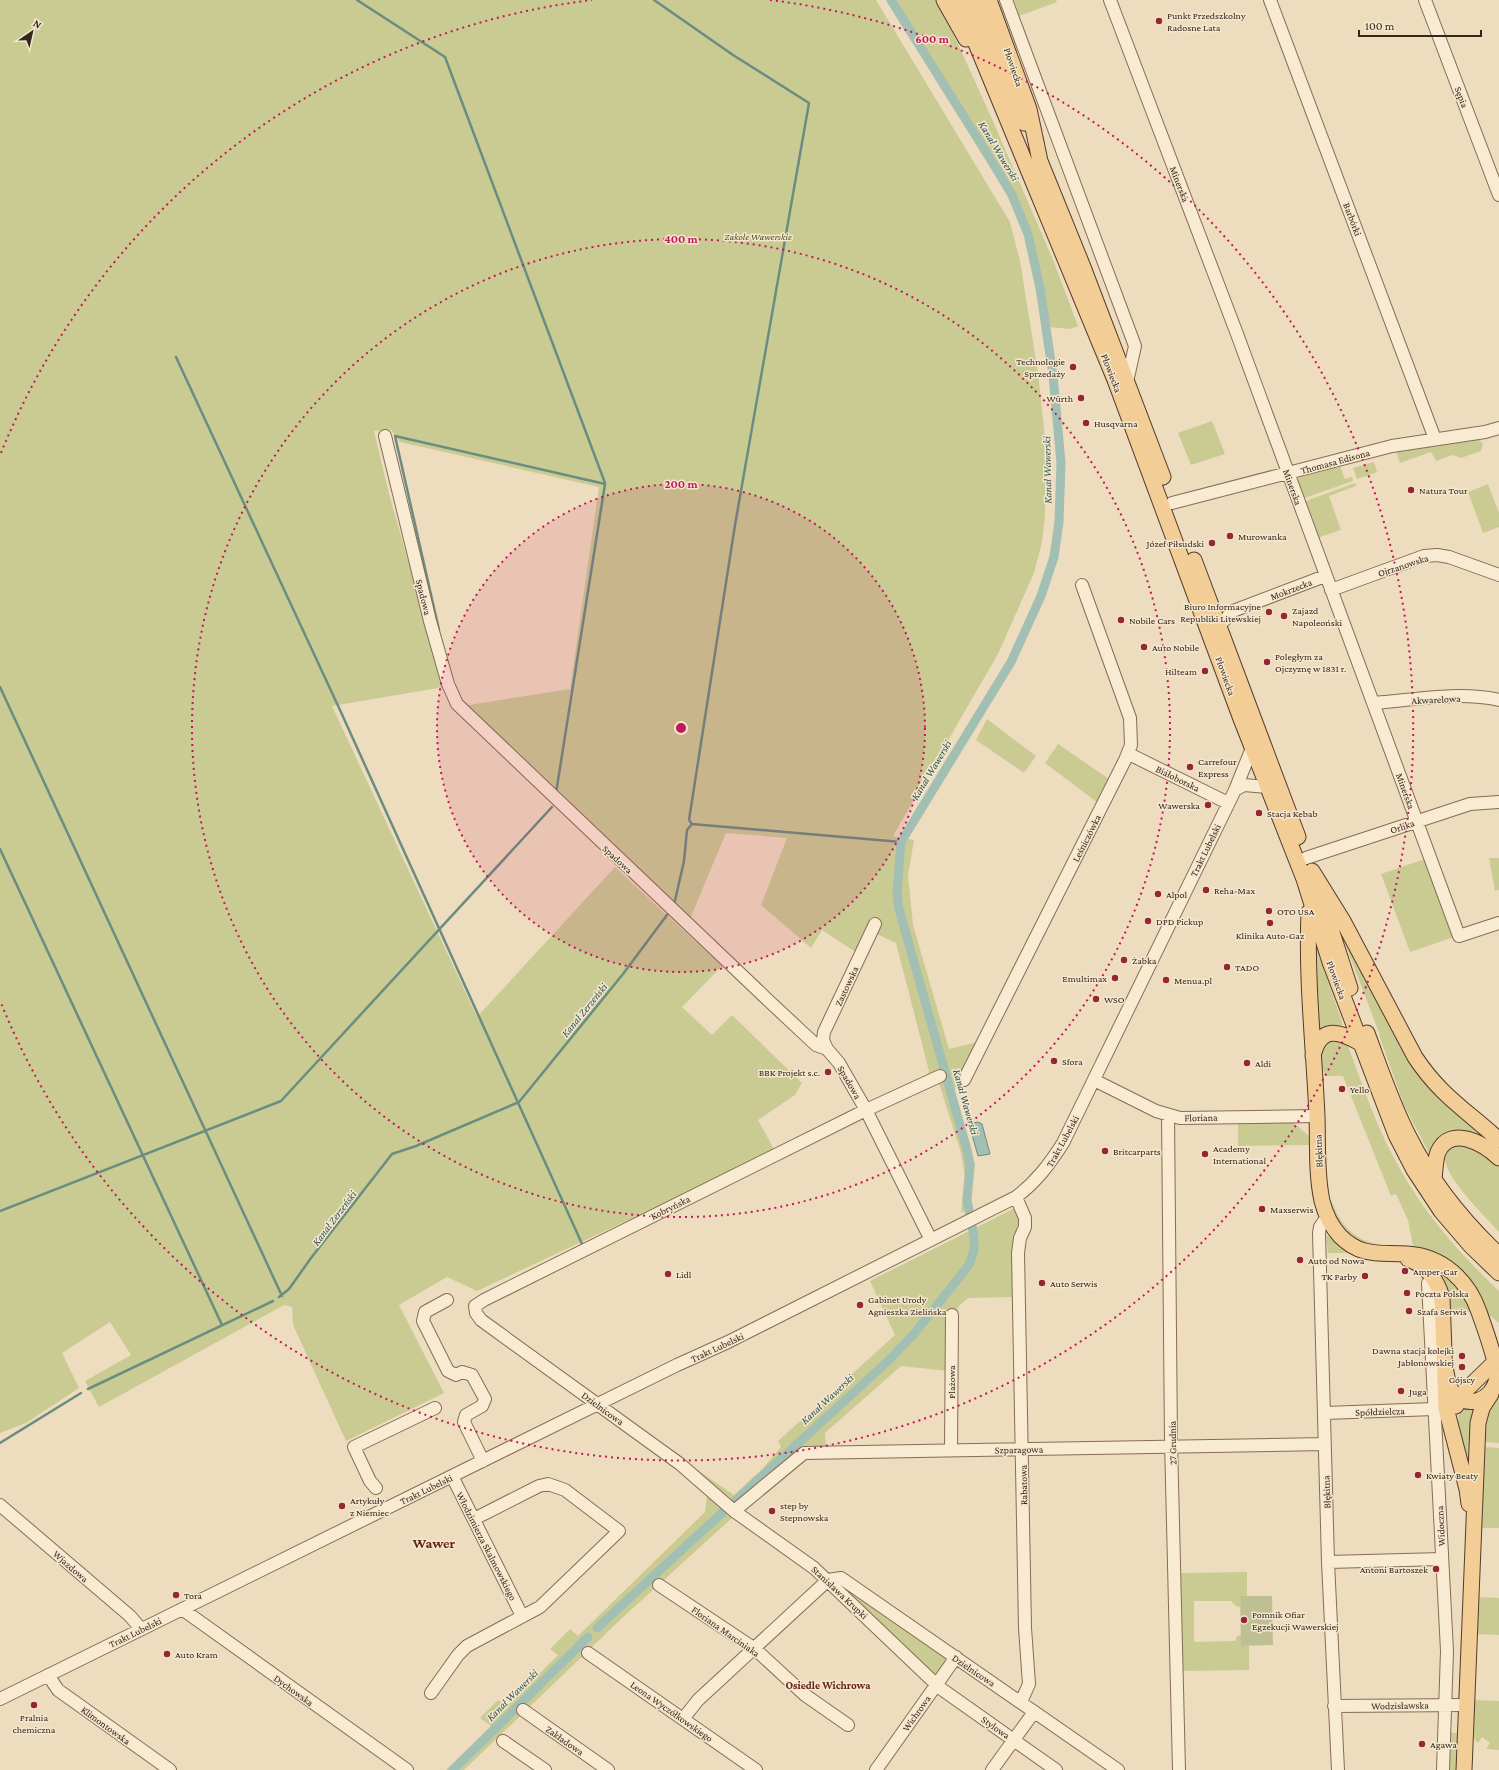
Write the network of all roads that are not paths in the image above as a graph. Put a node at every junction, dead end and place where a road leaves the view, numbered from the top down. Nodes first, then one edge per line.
1 (944, 0) edge
2 (958, 0) edge
3 (973, 0) edge
4 (989, 0) edge
5 (1006, 0) edge
6 (1110, 0) edge
7 (1270, 0) edge
8 (1425, 0) edge
9 (983, 59) junction
10 (1040, 161) junction
11 (1499, 194) edge
12 (1128, 382) junction
13 (1499, 428) edge
14 (385, 436) dead end
15 (1435, 439) junction
16 (1288, 473) junction
17 (1172, 503) junction
18 (1499, 575) edge
19 (1325, 576) junction
20 (1082, 585) dead end
21 (1331, 590) junction
22 (1219, 626) junction
23 (1499, 700) edge
24 (1373, 703) junction
25 (1252, 748) junction
26 (1128, 754) junction
27 (1267, 787) junction
28 (1235, 790) junction
29 (1499, 802) edge
30 (1228, 803) junction
31 (1416, 820) junction
32 (1309, 865) junction
33 (1310, 899) junction
34 (1499, 923) edge
35 (875, 924) dead end
36 (1360, 1043) junction
37 (827, 1049) junction
38 (1313, 1059) junction
39 (940, 1076) dead end
40 (964, 1080) dead end
41 (1094, 1080) junction
42 (866, 1110) junction
43 (1168, 1115) junction
44 (1317, 1116) junction
45 (1499, 1140) edge
46 (1499, 1158) edge
47 (1434, 1180) junction
48 (1016, 1198) junction
49 (1327, 1217) junction
50 (931, 1240) junction
51 (1396, 1254) junction
52 (1499, 1255) edge
53 (1499, 1273) edge
54 (1428, 1283) dead end
55 (447, 1300) dead end
56 (475, 1306) joint
57 (952, 1315) dead end
58 (1493, 1343) edge
59 (1497, 1360) edge
60 (1446, 1367) junction
61 (1496, 1387) edge
62 (1460, 1398) junction
63 (598, 1405) junction
64 (435, 1408) dead end
65 (1434, 1410) junction
66 (1325, 1414) junction
67 (1452, 1432) junction
68 (1325, 1444) junction
69 (1172, 1446) junction
70 (951, 1449) junction
71 (1022, 1449) junction
72 (483, 1461) junction
73 (452, 1476) junction
74 (376, 1488) dead end
75 (0, 1505) edge
76 (734, 1511) junction
77 (474, 1519) junction
78 (1474, 1538) junction
79 (1442, 1559) junction
80 (1328, 1562) junction
81 (828, 1580) junction
82 (659, 1585) dead end
83 (182, 1609) junction
84 (522, 1616) junction
85 (141, 1629) junction
86 (755, 1649) junction
87 (588, 1653) dead end
88 (956, 1657) junction
89 (48, 1676) junction
90 (937, 1684) junction
91 (432, 1693) dead end
92 (0, 1699) edge
93 (1021, 1702) junction
94 (1445, 1705) junction
95 (1467, 1705) junction
96 (1334, 1706) junction
97 (523, 1710) dead end
98 (1034, 1712) junction
99 (683, 1718) junction
100 (848, 1725) dead end
101 (1014, 1740) junction
102 (503, 1741) dead end
103 (1112, 1768) edge
104 (170, 1770) edge
105 (407, 1770) edge
106 (545, 1770) edge
107 (608, 1770) edge
108 (756, 1770) edge
109 (876, 1770) edge
110 (992, 1770) edge
111 (1056, 1770) edge
112 (1179, 1770) edge
113 (1338, 1770) edge
114 (1443, 1770) edge
115 (1464, 1770) edge

1 - 9 main road
2 - 9 main road, Płowiecka
3 - 10 main road
4 - 10 main road, Płowiecka
5 - 12 street, Płowiecka
6 - 16 street, Minerska
7 - 15 street, Barbórki
8 - 11 street, Sępia
9 - 25 main road, Płowiecka
10 - 12 main road, Płowiecka
12 - 17 main road, Płowiecka
13 - 15 street, Thomasa Edisona
14 - 37 street, Spadowa
15 - 16 street, Thomasa Edisona
16 - 17 street, Thomasa Edisona
16 - 19 street, Minerska
17 - 22 main road, Płowiecka
18 - 21 street, Ojrzanowska
19 - 21 street, Minerska
19 - 22 street, Mokrzecka
20 - 26 street, Leśniczówka
21 - 24 street, Minerska
22 - 32 main road, Płowiecka
23 - 24 street, Akwarelowa
24 - 31 street, Minerska
25 - 27 main road, Płowiecka
25 - 28 street, Trakt Lubelski
26 - 30 street, Białoborska
26 - 40 street, Leśniczówka
27 - 28 street
27 - 33 main road, Płowiecka
28 - 30 street, Trakt Lubelski
29 - 31 street, Orlika
30 - 41 street, Trakt Lubelski
31 - 32 street, Orlika
31 - 34 street, Minerska
32 - 45 main road
32 - 47 main road, Płowiecka
33 - 36 main road, Płowiecka
33 - 38 main road, Błękitna
35 - 37 street, Zastowska
36 - 38 main road
36 - 53 main road, Płowiecka
37 - 42 street, Spadowa
38 - 44 main road, Błękitna
39 - 42 street
41 - 43 street, Floriana
41 - 48 street, Trakt Lubelski
42 - 50 street, Spadowa
42 - 56 street, Kobryńska
43 - 44 street, Floriana
43 - 69 street, 27 Grudnia
44 - 49 main road, Błękitna
46 - 47 main road
47 - 52 main road, Płowiecka
48 - 50 street, Trakt Lubelski
48 - 71 street, Rabatowa
49 - 51 main road
49 - 66 street, Błękitna
50 - 63 street, Trakt Lubelski
51 - 58 main road
51 - 60 main road
54 - 65 street, Widoczna
55 - 72 street
56 - 63 street, Dzielnicowa
57 - 70 street, Plażowa
58 - 59 main road
59 - 61 main road
59 - 62 main road
60 - 62 main road
60 - 67 main road
61 - 62 main road
61 - 78 main road
62 - 67 main road
63 - 72 street, Trakt Lubelski
63 - 76 street, Dzielnicowa
64 - 74 street
65 - 66 street, Spółdzielcza
65 - 79 street, Widoczna
66 - 68 street, Błękitna
67 - 78 main road
68 - 69 street, Szparagowa
68 - 80 street, Błękitna
69 - 71 street, Szparagowa
69 - 112 street, 27 Grudnia
70 - 71 street, Szparagowa
70 - 76 street, Szparagowa
71 - 93 street, Rabatowa
72 - 73 street, Trakt Lubelski
73 - 77 street, Włodzimierza Skalmowskiego
73 - 83 street, Trakt Lubelski
75 - 85 street, Wjazdowa
76 - 81 street, Stanisława Krupki
77 - 84 street, Włodzimierza Skalmowskiego
77 - 84 street
78 - 95 main road
79 - 80 street
79 - 94 street, Widoczna
80 - 96 street, Błękitna
81 - 86 street
81 - 88 street, Dzielnicowa
81 - 90 street, Stanisława Krupki
82 - 86 street, Floriana Marciniaka
83 - 85 street, Trakt Lubelski
83 - 105 street, Dychowska
84 - 91 street
85 - 89 street, Trakt Lubelski
86 - 99 street
86 - 100 street, Floriana Marciniaka
87 - 99 street, Leona Wyczółkowskiego
88 - 90 street, Wichrowa
88 - 93 street, Dzielnicowa
89 - 92 street, Trakt Lubelski
89 - 104 street, Klimontowska
90 - 101 street, Stylowa
90 - 109 street, Wichrowa
93 - 98 street, Dzielnicowa
94 - 95 street, Wodzisławska
94 - 96 street, Wodzisławska
94 - 114 street, Widoczna
95 - 115 main road
96 - 113 street, Błękitna
97 - 107 street, Zakładowa
98 - 101 street
98 - 103 street, Dzielnicowa
99 - 108 street, Leona Wyczółkowskiego
101 - 110 street
101 - 111 street, Stylowa
102 - 106 street

